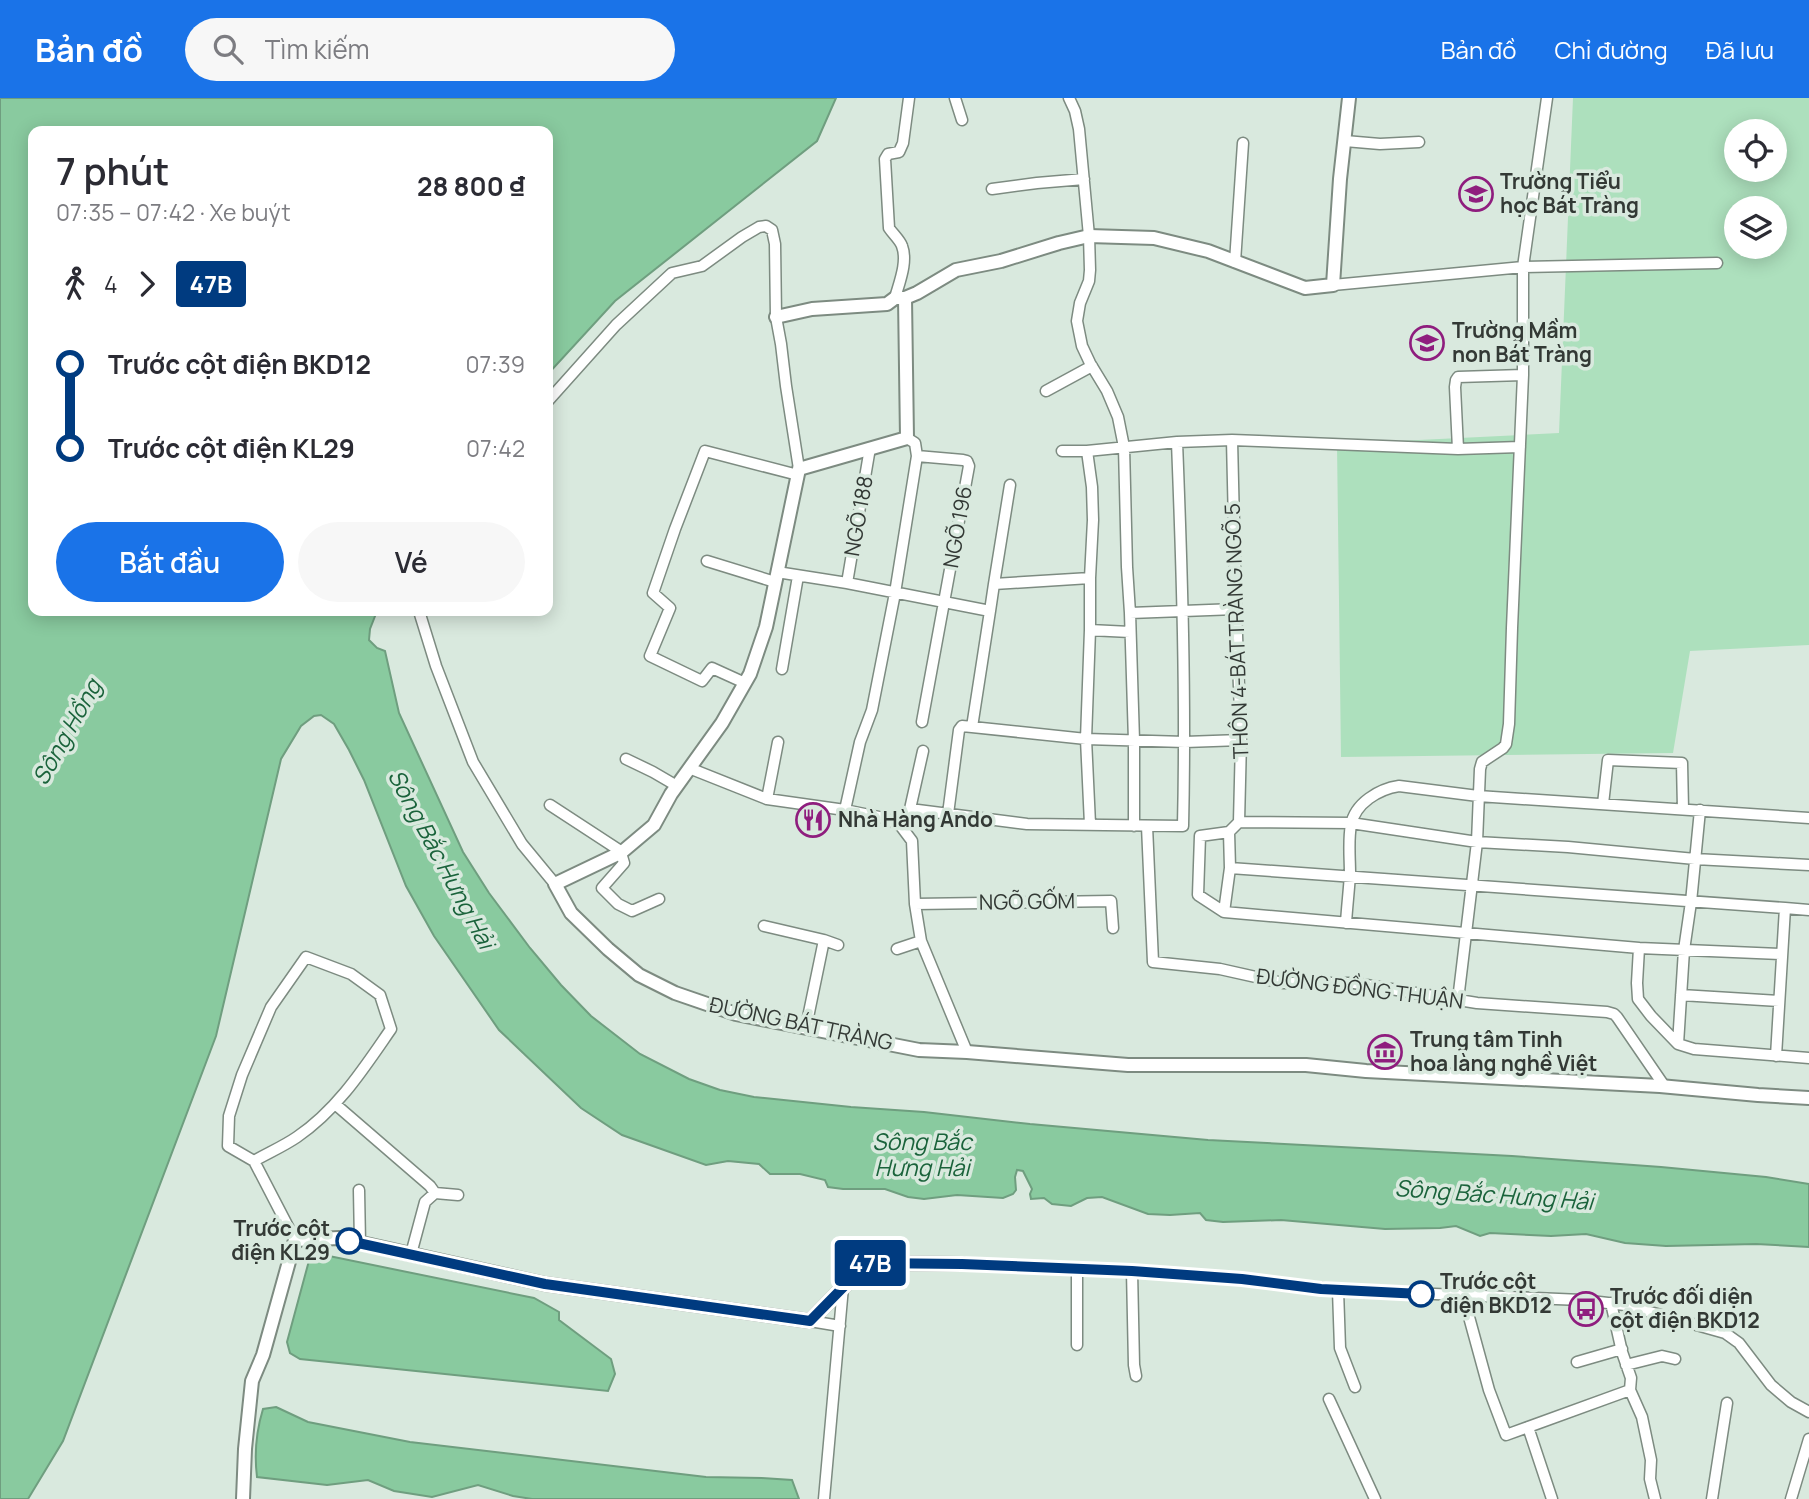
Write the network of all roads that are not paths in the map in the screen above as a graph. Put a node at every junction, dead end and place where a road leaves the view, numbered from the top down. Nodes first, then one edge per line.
1 (909, 98) edge
2 (955, 98) edge
3 (1069, 98) edge
4 (1349, 98) edge
5 (1547, 98) edge
6 (962, 120) dead end
7 (1345, 141) junction
8 (1419, 142) dead end
9 (1243, 144) dead end
10 (1084, 179) junction
11 (992, 189) dead end
12 (1089, 236) junction
13 (1235, 262) junction
14 (1717, 262) dead end
15 (1523, 267) junction
16 (1333, 285) junction
17 (900, 298) junction
18 (776, 317) junction
19 (1092, 366) junction
20 (1523, 375) junction
21 (1046, 391) dead end
22 (553, 395) edge
23 (907, 438) junction
24 (1232, 440) junction
25 (1177, 442) junction
26 (1124, 447) junction
27 (1520, 447) junction
28 (870, 448) junction
29 (1458, 449) junction
30 (1062, 451) dead end
31 (1087, 452) junction
32 (917, 456) junction
33 (798, 472) junction
34 (1010, 485) dead end
35 (707, 561) dead end
36 (798, 576) junction
37 (776, 577) junction
38 (1090, 578) junction
39 (847, 583) junction
40 (994, 584) junction
41 (895, 593) junction
42 (945, 603) junction
43 (1236, 609) junction
44 (990, 611) junction
45 (1183, 611) junction
46 (1130, 613) junction
47 (421, 616) edge
48 (1090, 630) junction
49 (1130, 632) junction
50 (782, 669) dead end
51 (745, 683) junction
52 (922, 722) dead end
53 (972, 727) junction
54 (1086, 739) junction
55 (1241, 740) junction
56 (1134, 741) junction
57 (778, 742) dead end
58 (1185, 742) junction
59 (923, 751) dead end
60 (626, 759) dead end
61 (689, 768) junction
62 (677, 786) junction
63 (1478, 796) junction
64 (767, 799) junction
65 (1603, 804) junction
66 (550, 805) dead end
67 (910, 809) junction
68 (1683, 809) junction
69 (845, 810) junction
70 (1700, 810) junction
71 (947, 814) junction
72 (1809, 818) edge
73 (1239, 822) junction
74 (1351, 823) junction
75 (1090, 824) junction
76 (900, 825) junction
77 (1134, 826) junction
78 (1147, 826) junction
79 (1183, 826) junction
80 (1229, 832) junction
81 (1200, 836) junction
82 (1477, 842) junction
83 (621, 852) junction
84 (1695, 859) junction
85 (1809, 865) edge
86 (1230, 868) junction
87 (1350, 877) junction
88 (555, 884) junction
89 (1472, 886) junction
90 (659, 899) dead end
91 (1691, 902) junction
92 (915, 904) junction
93 (1785, 908) junction
94 (1809, 910) edge
95 (1224, 912) junction
96 (1346, 923) junction
97 (764, 926) dead end
98 (1113, 928) dead end
99 (1467, 934) junction
100 (824, 940) junction
101 (921, 942) junction
102 (838, 945) dead end
103 (1639, 948) junction
104 (897, 949) dead end
105 (1684, 950) junction
106 (1782, 954) junction
107 (1682, 995) junction
108 (1458, 1000) junction
109 (1779, 1001) junction
110 (806, 1027) junction
111 (1678, 1044) junction
112 (967, 1052) junction
113 (1776, 1056) junction
114 (1809, 1058) edge
115 (1665, 1087) junction
116 (1809, 1098) edge
117 (335, 1104) junction
118 (254, 1161) junction
119 (359, 1190) dead end
120 (435, 1193) junction
121 (458, 1195) dead end
122 (295, 1240) junction
123 (360, 1243) junction
124 (411, 1254) junction
125 (962, 1264) joint
126 (1077, 1269) junction
127 (1132, 1271) junction
128 (843, 1287) junction
129 (1338, 1290) junction
130 (1463, 1295) junction
131 (1611, 1303) junction
132 (810, 1321) junction
133 (840, 1326) junction
134 (1077, 1345) dead end
135 (1622, 1349) junction
136 (1675, 1359) dead end
137 (1577, 1362) dead end
138 (1626, 1365) junction
139 (1136, 1376) dead end
140 (1355, 1387) dead end
141 (1630, 1390) junction
142 (1329, 1399) dead end
143 (1727, 1403) dead end
144 (1809, 1412) edge
145 (1528, 1427) junction
146 (1809, 1439) edge
147 (243, 1499) edge
148 (824, 1499) edge
149 (1375, 1499) edge
150 (1552, 1499) edge
151 (1655, 1499) edge
152 (1712, 1499) edge
153 (1791, 1499) edge

1 - 17 street
2 - 6 street
3 - 10 street
4 - 7 street
5 - 15 street
7 - 8 street
7 - 16 street
9 - 13 street
10 - 11 street
10 - 12 street
12 - 13 street
12 - 17 street
12 - 19 street
13 - 16 street
14 - 15 street
15 - 16 street
15 - 20 street
17 - 18 street
17 - 23 street
18 - 22 street
18 - 33 street
19 - 21 street
19 - 26 street
20 - 27 street
20 - 29 street
23 - 28 street
23 - 32 street
24 - 25 street
24 - 29 street
24 - 43 street, THÔN 4-BÁT TRÀNG NGÕ 5
25 - 26 street
25 - 45 street
26 - 31 street
26 - 46 street
27 - 29 street
27 - 63 street
28 - 33 street
28 - 39 street, NGÕ 188
30 - 31 street
31 - 38 street
32 - 41 street
32 - 42 street, NGÕ 196
33 - 37 street
33 - 51 street
34 - 40 street
35 - 37 street
36 - 37 street
36 - 39 street
36 - 50 street
37 - 51 street
38 - 40 street
38 - 48 street
39 - 41 street
40 - 44 street
41 - 42 street
41 - 69 street
42 - 44 street
42 - 52 street
43 - 45 street
43 - 55 street, THÔN 4-BÁT TRÀNG NGÕ 5
44 - 53 street
45 - 46 street
45 - 58 street
46 - 49 street
47 - 88 street
48 - 49 street
48 - 54 street
49 - 56 street
51 - 61 street
53 - 54 street
53 - 71 street
54 - 56 street
54 - 75 street
55 - 58 street
55 - 73 street, THÔN 4-BÁT TRÀNG NGÕ 5
56 - 58 street
56 - 77 street
57 - 64 street
58 - 79 street
59 - 67 street
60 - 62 street
61 - 62 street
61 - 64 street
62 - 83 street
63 - 65 street
63 - 74 street
63 - 82 street
64 - 69 street
65 - 68 street
65 - 68 street
66 - 83 street
67 - 71 street
67 - 76 street
68 - 70 street
69 - 76 street
70 - 72 street
70 - 84 street
71 - 75 street
73 - 74 street
73 - 80 street
74 - 82 street
74 - 87 street
75 - 77 street
76 - 92 street
77 - 78 street
78 - 79 street
78 - 108 street, ĐƯỜNG ĐỒNG THUẬN
79 - 81 street
80 - 81 street
80 - 86 street
81 - 95 street
82 - 84 street
82 - 89 street
83 - 88 street
83 - 90 street
84 - 85 street
84 - 91 street
86 - 87 street
86 - 95 street
87 - 89 street
87 - 96 street
88 - 110 street, ĐƯỜNG BÁT TRÀNG
89 - 91 street
89 - 99 street
91 - 93 street
91 - 105 street
92 - 98 street, NGÕ GỐM
92 - 101 street
93 - 94 street
93 - 106 street
95 - 96 street
96 - 99 street
97 - 100 street
99 - 103 street
99 - 108 street
100 - 102 street
100 - 110 street
101 - 104 street
101 - 112 street
103 - 105 street
103 - 111 street
105 - 106 street
105 - 107 street
106 - 109 street
107 - 109 street
107 - 111 street
108 - 115 street, ĐƯỜNG ĐỒNG THUẬN
109 - 113 street
110 - 112 street, ĐƯỜNG BÁT TRÀNG
111 - 113 street
112 - 115 street, ĐƯỜNG BÁT TRÀNG
113 - 114 street
115 - 116 street, ĐƯỜNG BÁT TRÀNG
117 - 118 street
117 - 118 street
117 - 120 street
118 - 122 street
119 - 123 street
120 - 121 street
120 - 124 street
122 - 123 street
122 - 147 street
123 - 124 street
124 - 132 street
125 - 126 street
125 - 128 street
126 - 127 street
126 - 134 street
127 - 129 street
127 - 139 street
128 - 132 street
128 - 133 street
129 - 130 street
129 - 140 street
130 - 131 street
130 - 145 street
131 - 135 street
131 - 144 street
132 - 133 street
133 - 148 street
135 - 137 street
135 - 138 street
136 - 138 street
138 - 141 street
141 - 145 street
141 - 151 street
142 - 149 street
143 - 152 street
145 - 150 street
146 - 153 street

